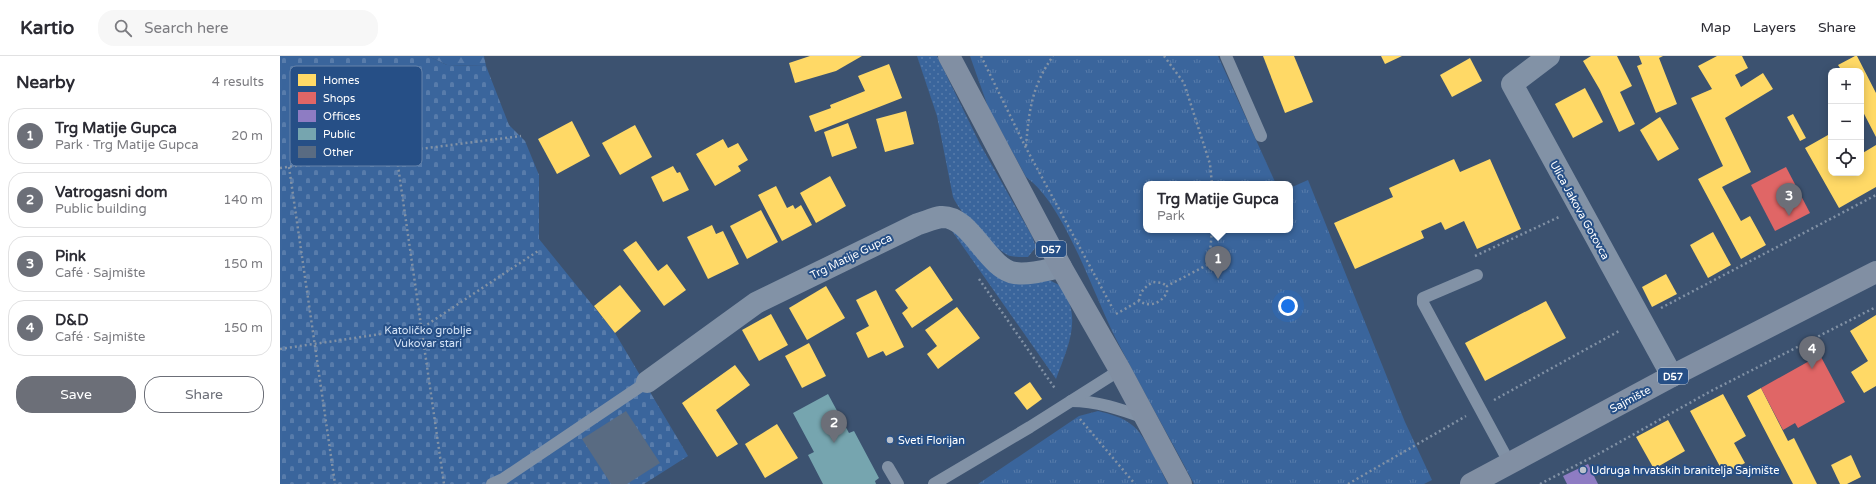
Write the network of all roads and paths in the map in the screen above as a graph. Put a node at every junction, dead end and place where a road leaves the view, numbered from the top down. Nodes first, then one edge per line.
1 (949, 56) edge
2 (954, 56) edge
3 (981, 56) edge
4 (1053, 56) edge
5 (1164, 56) edge
6 (1226, 56) edge
7 (1549, 56) edge
8 (960, 77) junction
9 (521, 136) dead end
10 (1261, 136) dead end
11 (1026, 146) junction
12 (422, 149) edge
13 (296, 166) edge
14 (398, 166) edge
15 (289, 167) junction
16 (280, 168) edge
17 (1212, 181) edge
18 (1876, 195) edge
19 (1579, 207) junction
20 (1212, 233) edge
21 (538, 251) dead end
22 (1061, 267) junction
23 (1876, 272) edge
24 (1477, 276) joint
25 (979, 279) dead end
26 (1167, 286) junction
27 (1140, 301) junction
28 (1876, 307) edge
29 (1116, 314) junction
30 (1640, 319) junction
31 (1120, 320) dead end
32 (422, 328) junction
33 (314, 344) junction
34 (280, 349) edge
35 (1120, 370) junction
36 (1672, 376) junction
37 (647, 382) joint
38 (1068, 402) junction
39 (1480, 408) junction
40 (1146, 419) junction
41 (1510, 464) junction
42 (888, 467) dead end
43 (335, 484) edge
44 (444, 484) edge
45 (492, 484) edge
46 (898, 484) edge
47 (934, 484) edge
48 (1135, 484) edge
49 (1181, 484) edge
50 (1348, 484) edge
51 (1471, 484) edge
52 (1540, 484) edge

1 - 8 main road, D57
2 - 8 main road, D57
3 - 11 path
4 - 11 path
5 - 17 path
6 - 10 lane
7 - 19 street, Ulica Jakova Gotovca
8 - 22 main road, D57
9 - 12 path
11 - 29 path
13 - 15 path
14 - 32 path
15 - 16 path
15 - 33 path
18 - 30 path
19 - 24 path
19 - 30 street, Ulica Jakova Gotovca
20 - 26 path
21 - 32 path
22 - 35 main road, D57
22 - 37 street, Trg Matije Gupca
23 - 36 main road, Sajmište / D57
24 - 39 lane
25 - 38 path
26 - 27 path
26 - 27 path
27 - 29 path
28 - 52 path
29 - 31 path
30 - 36 street, Ulica Jakova Gotovca
30 - 39 path
32 - 33 path
32 - 44 path
33 - 34 path
33 - 43 path
35 - 38 lane
35 - 40 main road, D57
36 - 41 main road, Sajmište / D57
37 - 45 lane
38 - 40 lane
38 - 47 lane
38 - 48 path
39 - 41 lane
39 - 50 path
40 - 49 main road, D57
41 - 51 main road, Sajmište / D57
42 - 46 lane

